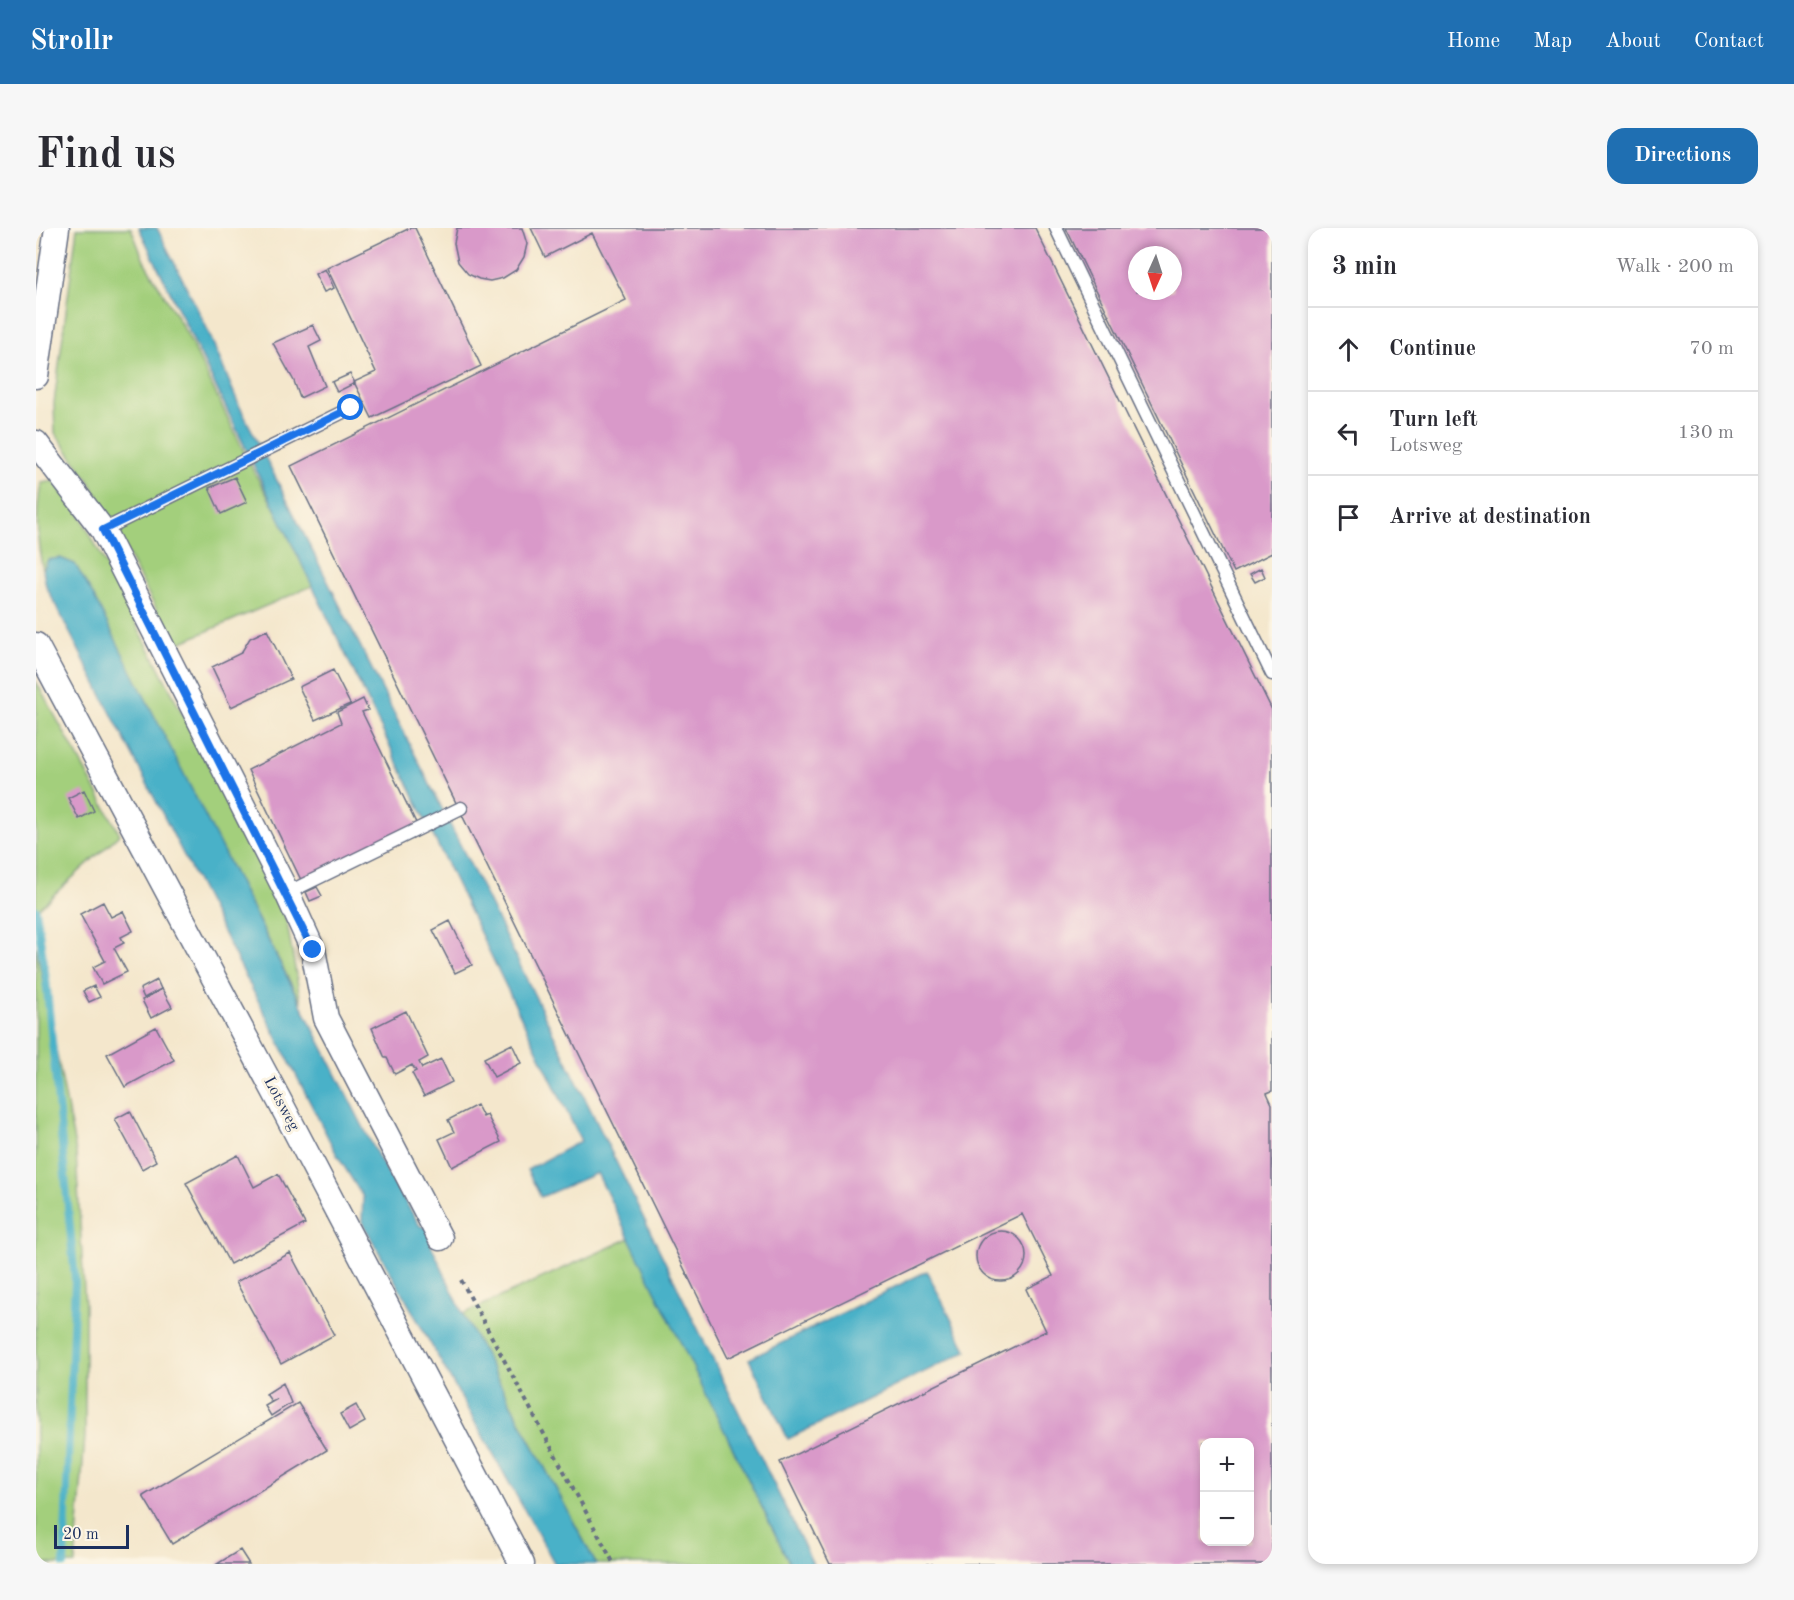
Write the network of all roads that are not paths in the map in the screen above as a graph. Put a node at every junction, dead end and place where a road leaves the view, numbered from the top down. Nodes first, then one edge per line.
1 (57, 228) edge
2 (1056, 228) edge
3 (36, 376) edge
4 (351, 408) dead end
5 (36, 443) edge
6 (103, 530) junction
7 (36, 645) edge
8 (1272, 674) edge
9 (460, 809) dead end
10 (287, 894) junction
11 (440, 1238) dead end
12 (522, 1564) edge

1 - 3 street
2 - 8 lane
4 - 6 lane
5 - 6 street
6 - 10 street
7 - 12 street, Lotsweg
9 - 10 lane
10 - 11 street

